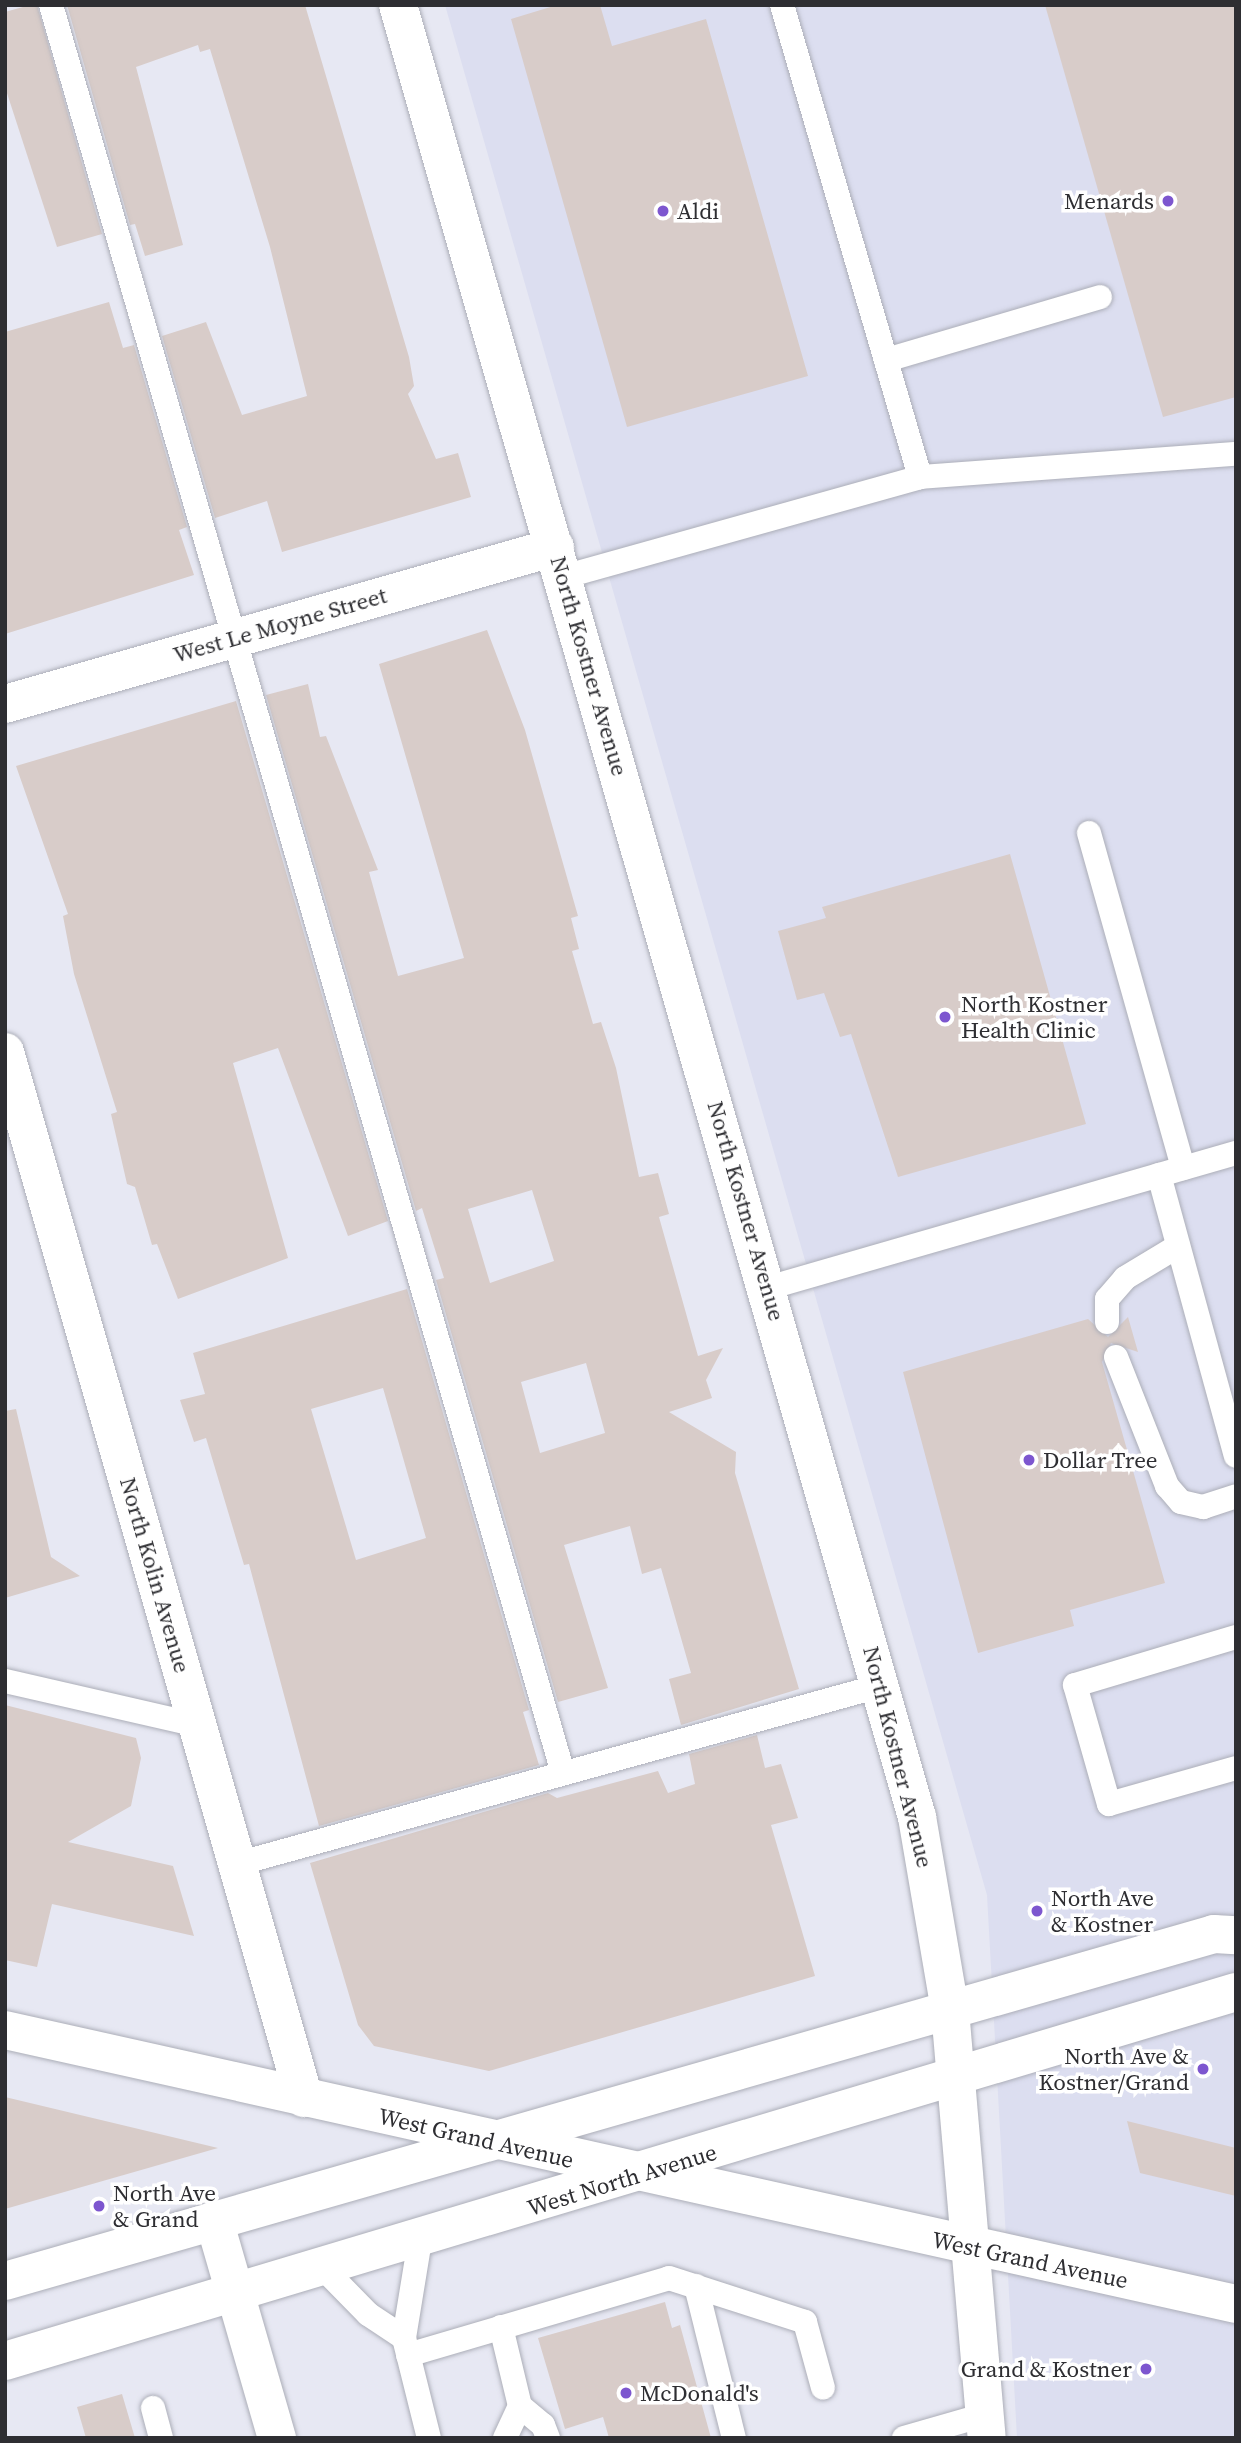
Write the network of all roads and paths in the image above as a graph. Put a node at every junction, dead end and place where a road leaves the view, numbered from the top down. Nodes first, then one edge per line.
1 (51, 5) edge
2 (398, 5) edge
3 (782, 5) edge
4 (1100, 297) dead end
5 (886, 360) junction
6 (1236, 454) edge
7 (920, 477) junction
8 (559, 562) junction
9 (232, 639) junction
10 (5, 704) edge
11 (1089, 833) dead end
12 (5, 1052) edge
13 (1236, 1153) edge
14 (1184, 1168) junction
15 (1159, 1175) junction
16 (1178, 1246) junction
17 (768, 1287) junction
18 (1107, 1322) dead end
19 (1116, 1357) dead end
20 (1236, 1456) edge
21 (1236, 1496) edge
22 (1236, 1637) edge
23 (5, 1681) edge
24 (883, 1685) junction
25 (197, 1725) junction
26 (1236, 1768) edge
27 (562, 1770) junction
28 (237, 1864) junction
29 (1236, 1935) edge
30 (1236, 1992) edge
31 (950, 2010) junction
32 (5, 2030) edge
33 (957, 2077) junction
34 (303, 2098) junction
35 (487, 2140) junction
36 (639, 2175) junction
37 (214, 2220) junction
38 (420, 2240) junction
39 (967, 2246) junction
40 (324, 2269) junction
41 (5, 2281) edge
42 (695, 2287) junction
43 (236, 2295) junction
44 (1236, 2304) edge
45 (502, 2327) junction
46 (406, 2346) junction
47 (5, 2361) edge
48 (823, 2388) dead end
49 (520, 2406) junction
50 (153, 2408) dead end
51 (986, 2426) edge
52 (161, 2438) edge
53 (276, 2438) edge
54 (429, 2438) edge
55 (505, 2438) edge
56 (548, 2438) edge
57 (734, 2438) edge
58 (904, 2438) edge

1 - 9 lane
2 - 8 street, North Kostner Avenue
3 - 5 lane
4 - 5 lane
5 - 7 lane
6 - 7 lane
7 - 8 lane
8 - 9 street, West Le Moyne Street
8 - 17 street, North Kostner Avenue
9 - 10 street, West Le Moyne Street
9 - 27 lane
11 - 14 lane
12 - 25 street, North Kolin Avenue
13 - 14 lane
14 - 15 lane
15 - 16 lane
15 - 17 lane
16 - 18 lane
16 - 20 lane
17 - 24 street, North Kostner Avenue
19 - 21 lane
22 - 26 lane
23 - 25 lane
24 - 27 lane
24 - 31 street, North Kostner Avenue
25 - 28 street, North Kolin Avenue
27 - 28 lane
28 - 34 street, North Kolin Avenue
29 - 31 street
30 - 33 street, West North Avenue
31 - 33 street, North Kostner Avenue
31 - 35 street
32 - 34 street, West Grand Avenue
33 - 36 street, West North Avenue
33 - 39 street, North Kostner Avenue
34 - 35 street, West Grand Avenue
35 - 36 street, West Grand Avenue
35 - 37 street
36 - 38 street, West North Avenue
36 - 39 street, West Grand Avenue
37 - 41 street
37 - 43 street
38 - 40 street, West North Avenue
38 - 46 lane
39 - 44 street, West Grand Avenue
39 - 51 street, North Kostner Avenue
40 - 43 street, West North Avenue
40 - 46 lane
42 - 45 lane
42 - 48 lane
42 - 57 lane
43 - 47 street, West North Avenue
43 - 53 street
45 - 46 lane
45 - 49 lane
46 - 54 lane
49 - 55 lane
49 - 56 lane
50 - 52 lane
51 - 58 lane

